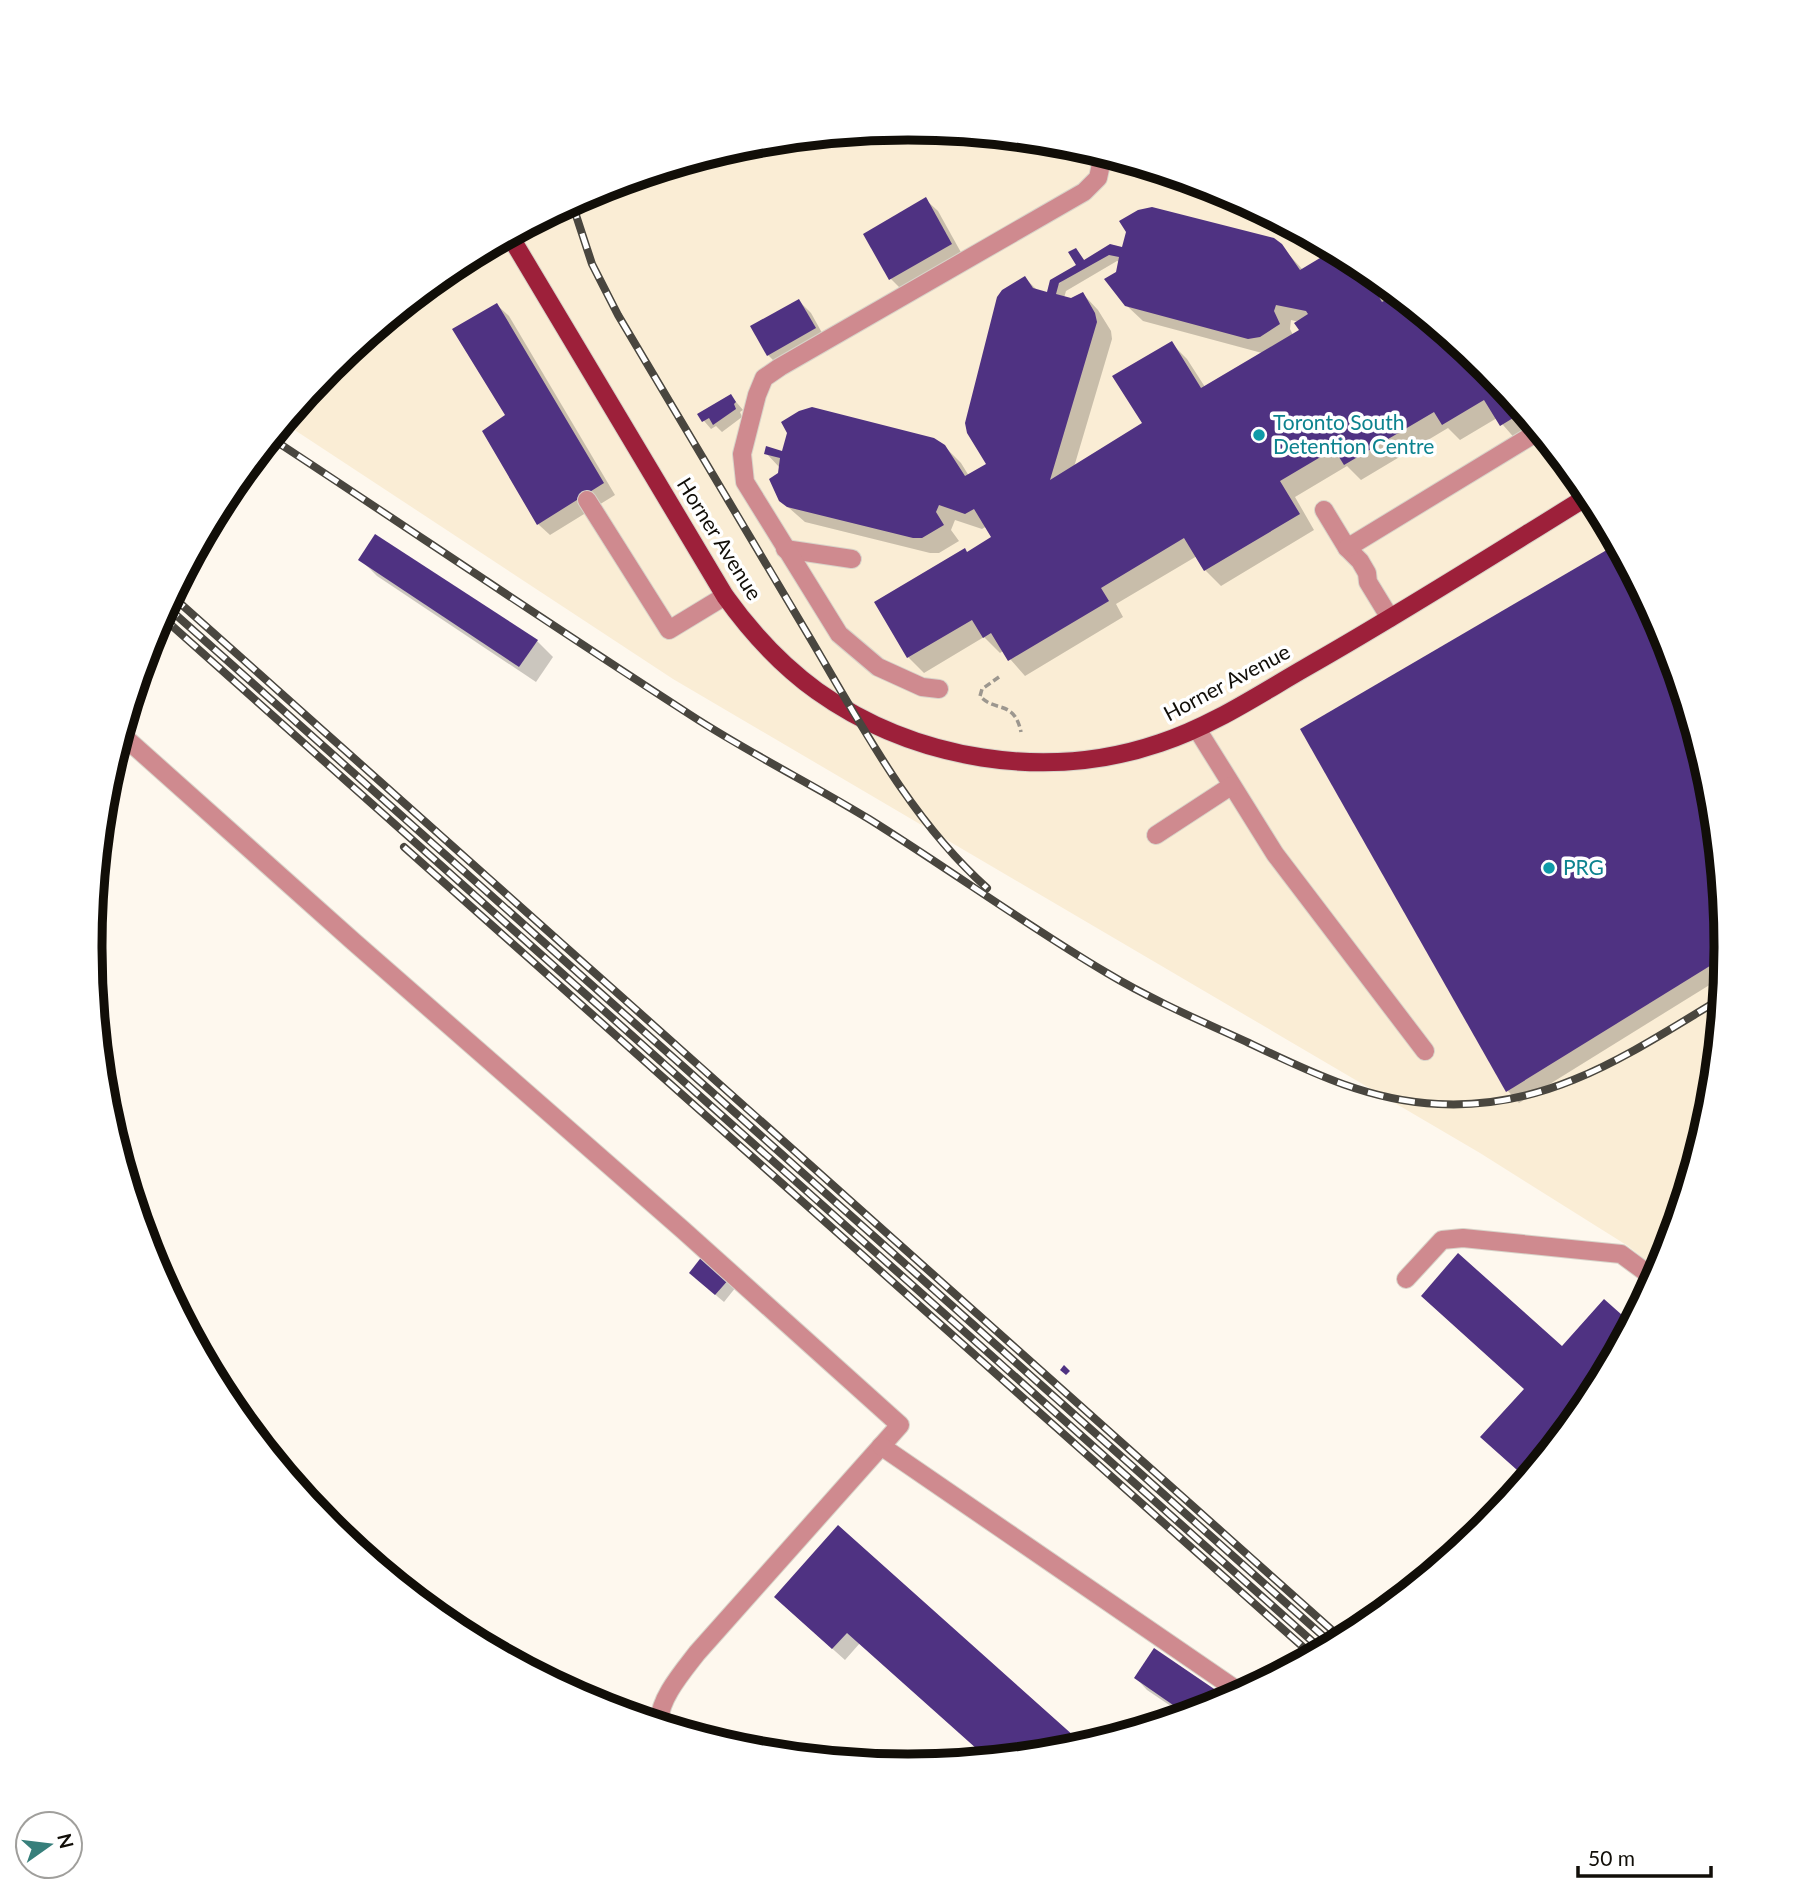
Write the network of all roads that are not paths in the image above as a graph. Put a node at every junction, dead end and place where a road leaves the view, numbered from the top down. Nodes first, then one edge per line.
1 (1101, 164) edge
2 (515, 244) edge
3 (1531, 436) edge
4 (587, 500) dead end
5 (1580, 501) edge
6 (1324, 510) dead end
7 (785, 549) junction
8 (1348, 550) junction
9 (852, 559) dead end
10 (725, 596) junction
11 (1390, 618) junction
12 (939, 690) dead end
13 (1197, 729) junction
14 (128, 741) edge
15 (1231, 786) junction
16 (1156, 835) dead end
17 (1425, 1051) dead end
18 (1645, 1273) edge
19 (1406, 1279) dead end
20 (881, 1446) junction
21 (1231, 1686) edge
22 (660, 1714) edge

1 - 7 lane
2 - 10 main road, Horner Avenue
3 - 8 lane
4 - 10 lane
5 - 11 main road, Horner Avenue
6 - 8 lane
7 - 9 lane
7 - 12 lane
8 - 11 lane
10 - 13 main road, Horner Avenue
11 - 13 main road, Horner Avenue
13 - 15 lane
14 - 20 lane
15 - 16 lane
15 - 17 lane
18 - 19 lane
20 - 21 lane
20 - 22 lane

